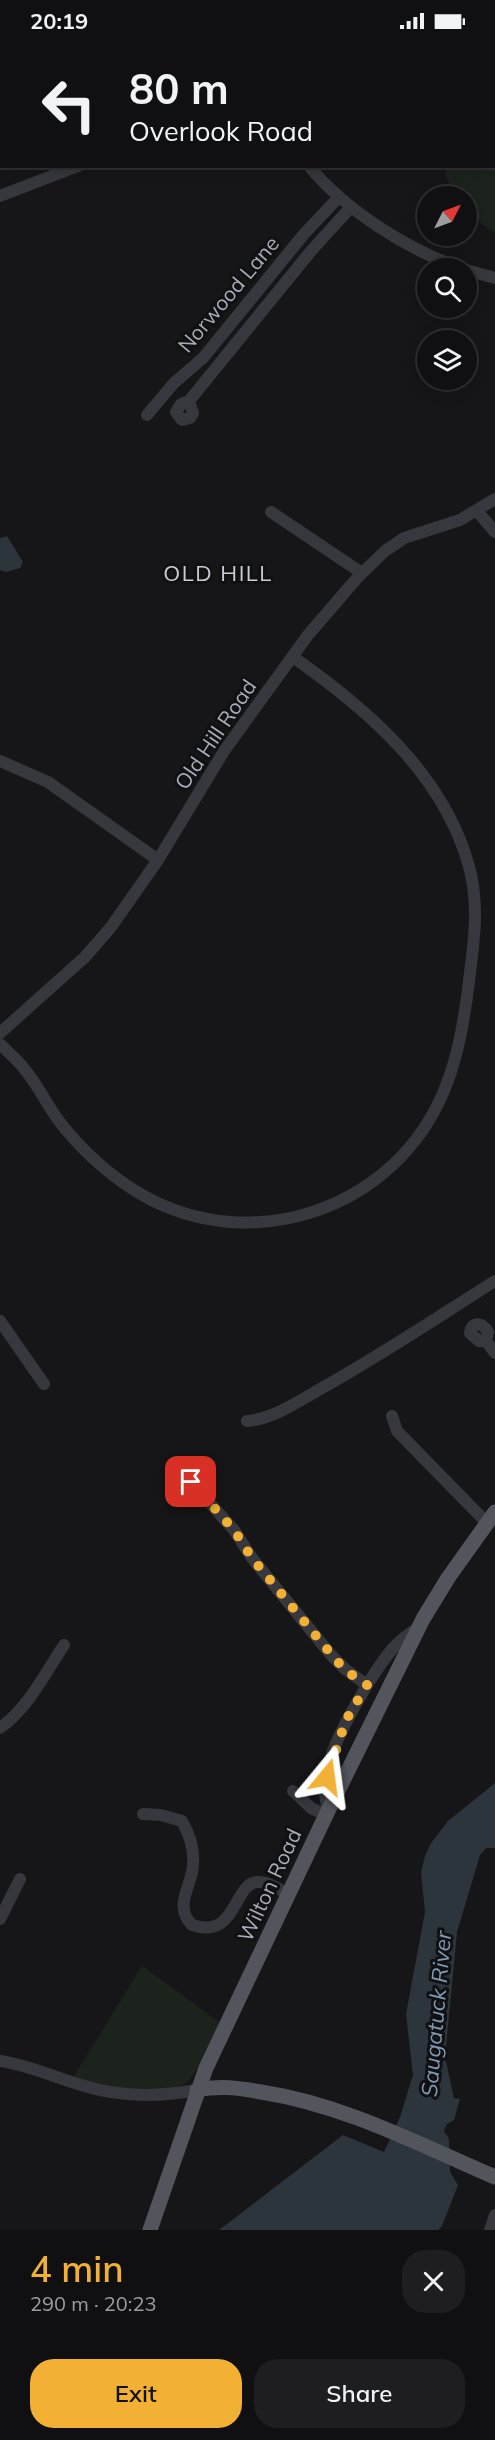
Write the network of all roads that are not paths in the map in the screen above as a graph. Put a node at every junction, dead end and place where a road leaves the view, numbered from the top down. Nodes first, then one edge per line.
1 (73, 168) edge
2 (311, 168) edge
3 (0, 196) edge
4 (338, 198) junction
5 (350, 208) junction
6 (438, 258) edge
7 (477, 273) edge
8 (495, 278) edge
9 (189, 400) dead end
10 (147, 415) dead end
11 (495, 500) edge
12 (271, 512) dead end
13 (478, 512) junction
14 (495, 532) edge
15 (362, 573) junction
16 (293, 657) junction
17 (0, 761) edge
18 (158, 860) junction
19 (0, 1033) edge
20 (0, 1044) edge
21 (495, 1281) edge
22 (0, 1321) edge
23 (486, 1341) dead end
24 (495, 1353) edge
25 (44, 1384) dead end
26 (392, 1416) dead end
27 (246, 1421) dead end
28 (191, 1482) dead end
29 (491, 1517) edge
30 (417, 1629) junction
31 (64, 1645) dead end
32 (367, 1685) junction
33 (0, 1728) edge
34 (293, 1791) dead end
35 (327, 1812) junction
36 (143, 1814) dead end
37 (20, 1879) dead end
38 (288, 1894) junction
39 (0, 1919) edge
40 (0, 2061) edge
41 (197, 2090) junction
42 (495, 2177) edge
43 (495, 2215) edge
44 (150, 2230) edge
45 (490, 2230) edge

1 - 3 street
2 - 4 street
4 - 5 street
4 - 10 street, Norwood Lane
5 - 6 street
5 - 9 street
7 - 8 street
11 - 13 street, Old Hill Road
12 - 15 street
13 - 14 street
13 - 15 street, Old Hill Road
15 - 16 street, Old Hill Road
16 - 18 street, Old Hill Road
16 - 20 street
17 - 18 street
18 - 19 street, Old Hill Road
21 - 27 street
22 - 25 street
23 - 24 street
26 - 29 street
28 - 32 street
29 - 30 main road, Wilton Road
30 - 32 street
30 - 35 main road, Wilton Road
31 - 33 street
32 - 35 street
34 - 35 street
35 - 38 main road, Wilton Road
36 - 38 street
37 - 39 street
38 - 41 main road, Wilton Road
40 - 41 street
41 - 42 main road
41 - 44 main road, Wilton Road
43 - 45 street

